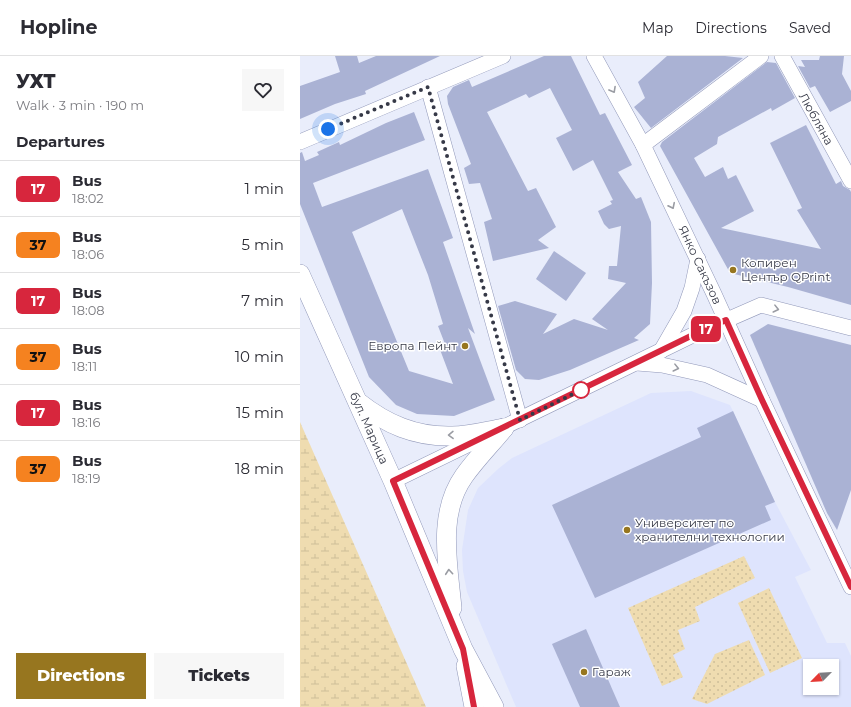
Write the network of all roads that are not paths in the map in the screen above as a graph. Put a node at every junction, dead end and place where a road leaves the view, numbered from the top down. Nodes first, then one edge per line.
1 (503, 56) edge
2 (594, 56) edge
3 (761, 56) edge
4 (782, 56) edge
5 (428, 87) junction
6 (300, 142) edge
7 (642, 145) junction
8 (851, 181) edge
9 (698, 259) junction
10 (300, 274) edge
11 (726, 320) junction
12 (851, 328) edge
13 (661, 351) junction
14 (637, 363) junction
15 (762, 400) junction
16 (356, 401) junction
17 (512, 424) junction
18 (393, 481) junction
19 (850, 576) edge
20 (453, 625) junction
21 (463, 649) junction
22 (474, 707) edge
23 (494, 707) edge

1 - 5 street
2 -> 7 street, Янко Сакъзов
3 - 7 street
4 - 8 street, Любляна
5 - 6 street
5 - 17 street
7 -> 9 street, Янко Сакъзов
9 - 11 street, Янко Сакъзов
9 - 13 street
10 - 16 street, бул. Марица
11 -> 12 street
11 - 13 street
11 - 15 street, Янко Сакъзов
13 - 14 street
14 -> 15 street
14 - 17 street
15 - 19 street, Янко Сакъзов
17 -> 16 street
16 - 18 street, бул. Марица
17 - 18 street
20 -> 17 street
18 - 20 street, бул. Марица
20 - 21 street, бул. Марица
21 - 22 street, бул. Марица
21 - 23 street, бул. Марица

